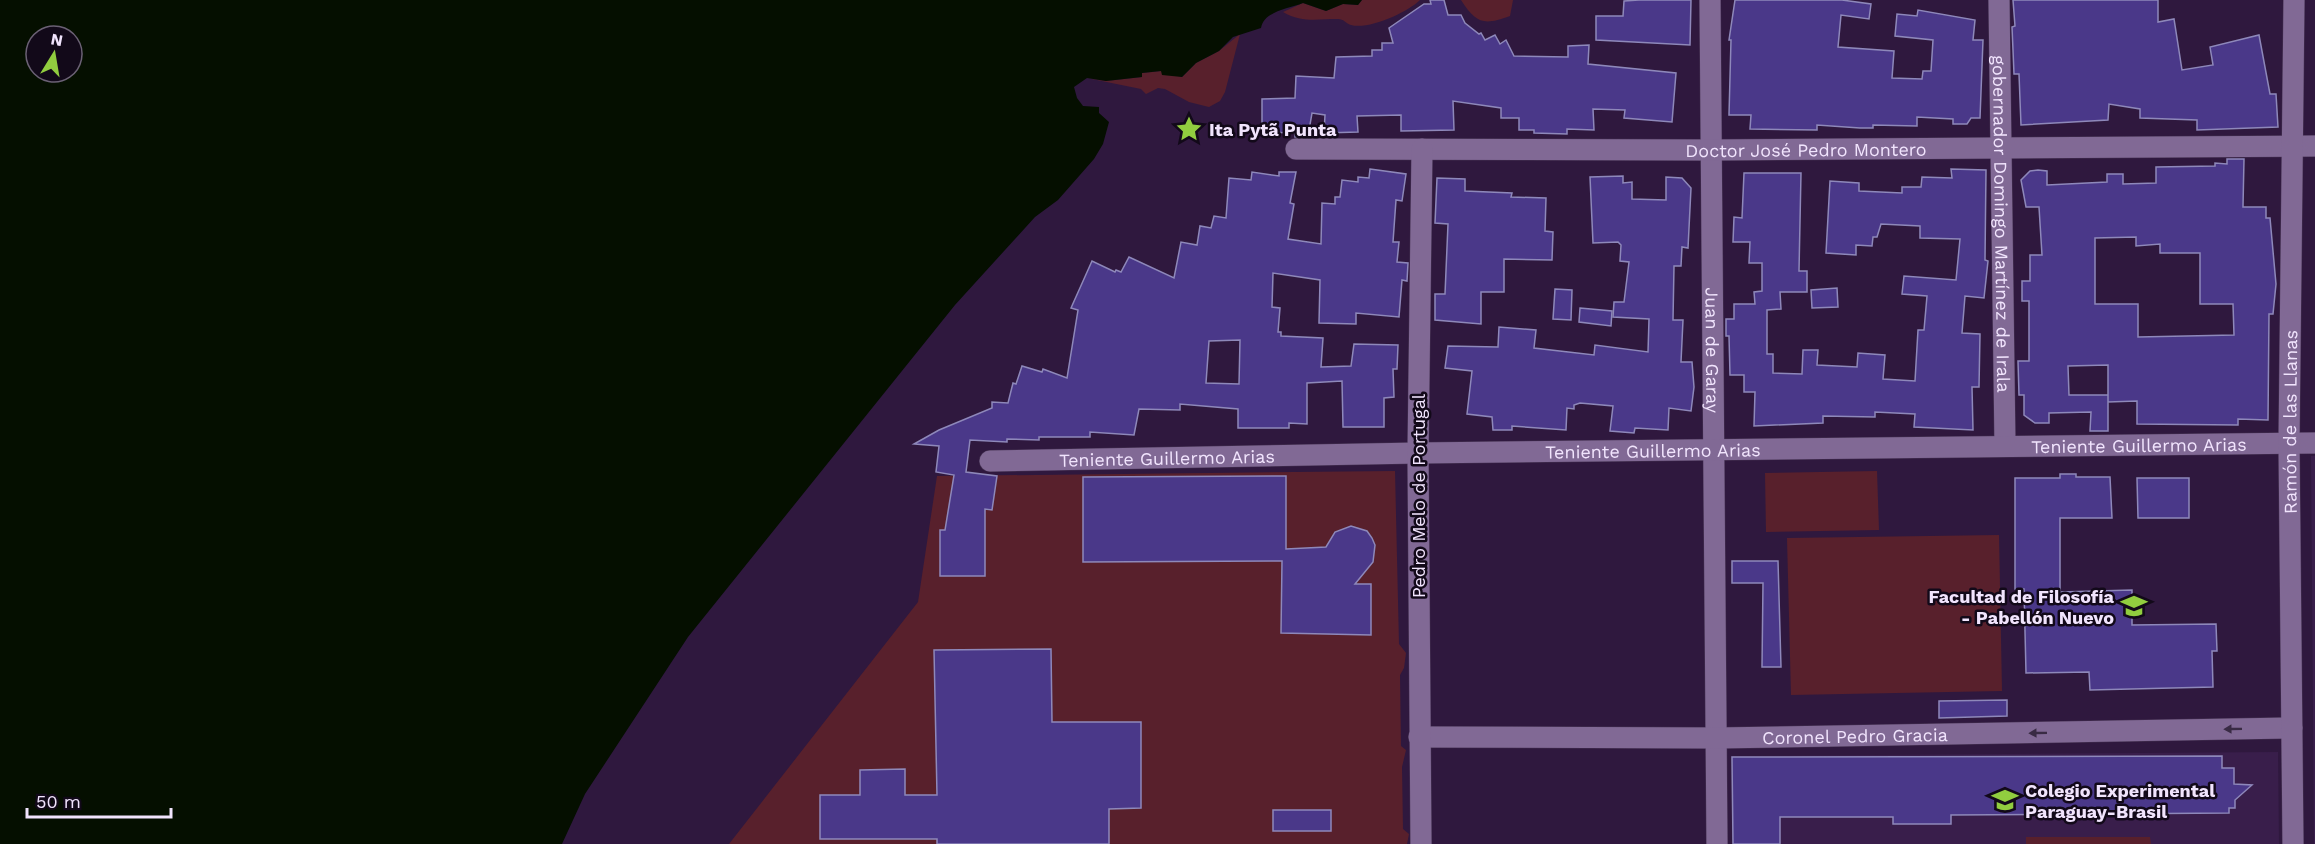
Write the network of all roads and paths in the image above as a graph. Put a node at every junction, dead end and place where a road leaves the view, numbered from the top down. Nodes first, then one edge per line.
1 (1710, 0) edge
2 (2000, 0) edge
3 (2294, 0) edge
4 (2294, 146) junction
5 (2315, 146) edge
6 (1422, 148) junction
7 (2003, 148) junction
8 (1296, 149) dead end
9 (1711, 150) junction
10 (2289, 443) junction
11 (2315, 443) edge
12 (2005, 446) junction
13 (1715, 449) junction
14 (1418, 453) junction
15 (990, 461) dead end
16 (2292, 728) junction
17 (1419, 738) junction
18 (1717, 738) junction
19 (1421, 844) edge
20 (1717, 844) edge
21 (2293, 844) edge

1 - 9 street, Juan de Garay
2 - 7 street, gobernador Domingo Martínez de Irala
3 - 4 street, Ramón de las Llanas
4 - 5 street, Doctor José Pedro Montero
4 - 7 street, Doctor José Pedro Montero
4 - 10 street, Ramón de las Llanas
6 - 8 street, Doctor José Pedro Montero
6 - 9 street, Doctor José Pedro Montero
6 - 14 street, Pedro Melo de Portugal
7 - 9 street, Doctor José Pedro Montero
7 - 12 street, gobernador Domingo Martínez de Irala
9 - 13 street, Juan de Garay
10 - 11 street, Teniente Guillermo Arias
10 - 12 street, Teniente Guillermo Arias
10 - 16 street, Ramón de las Llanas
12 - 13 street, Teniente Guillermo Arias
13 - 14 street, Teniente Guillermo Arias
13 - 18 street, Juan de Garay
14 - 15 street, Teniente Guillermo Arias
14 - 17 street, Pedro Melo de Portugal
16 -> 18 street, Coronel Pedro Gracia
16 - 21 street, Ramón de las Llanas
17 - 18 street, Coronel Pedro Gracia
17 - 19 street, Pedro Melo de Portugal
18 - 20 street, Juan de Garay

